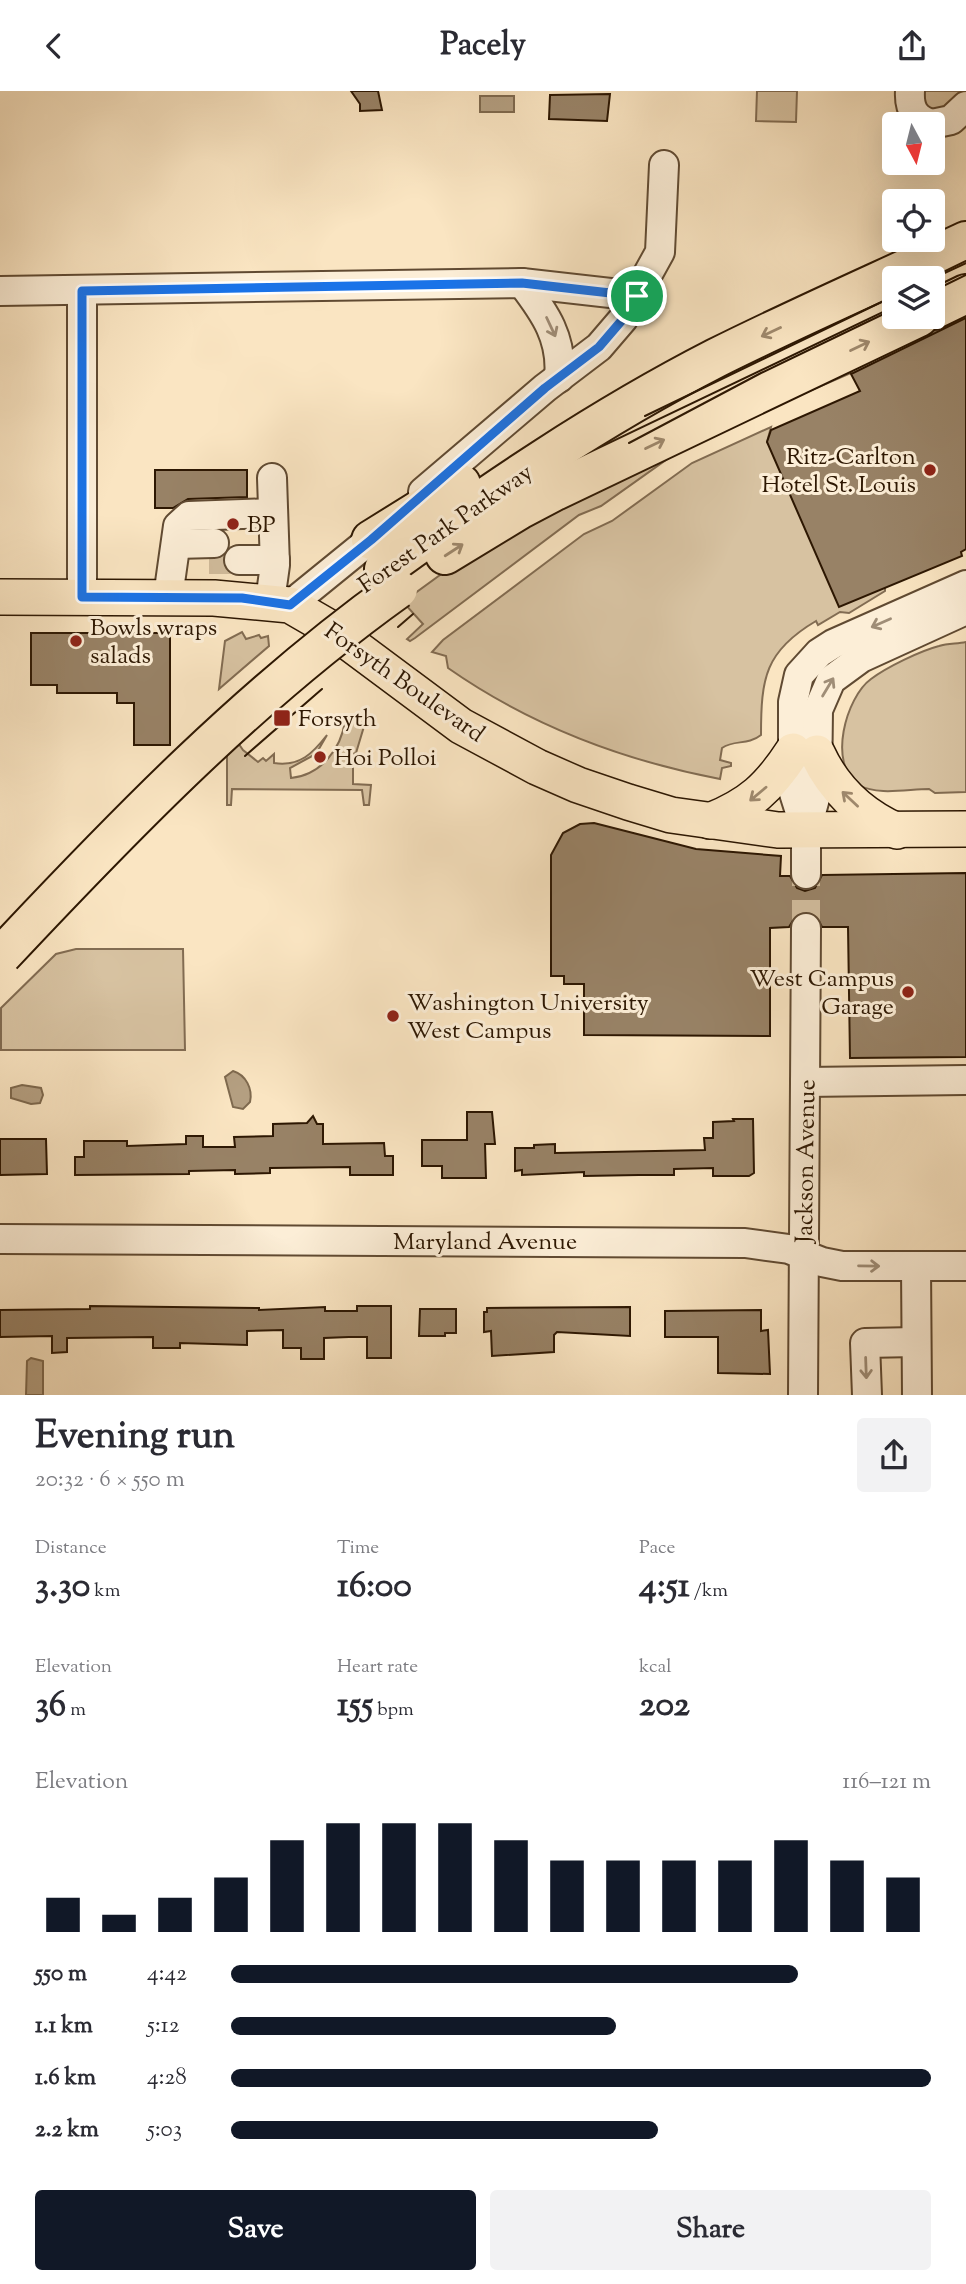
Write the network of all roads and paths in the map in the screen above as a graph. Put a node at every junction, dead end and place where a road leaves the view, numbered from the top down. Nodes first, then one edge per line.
1 (909, 91) edge
2 (966, 106) edge
3 (914, 112) edge
4 (945, 122) edge
5 (664, 166) dead end
6 (966, 240) edge
7 (522, 283) junction
8 (0, 291) edge
9 (82, 291) junction
10 (966, 294) edge
11 (637, 296) junction
12 (945, 304) edge
13 (894, 329) edge
14 (559, 378) junction
15 (272, 478) dead end
16 (273, 513) junction
17 (241, 551) tunnel mouth
18 (275, 551) junction
19 (175, 552) junction
20 (212, 552) tunnel mouth
21 (384, 566) junction
22 (966, 585) edge
23 (0, 597) edge
24 (82, 597) junction
25 (168, 597) junction
26 (280, 603) junction
27 (966, 610) edge
28 (917, 619) junction
29 (805, 752) junction
30 (710, 821) junction
31 (966, 829) edge
32 (806, 831) junction
33 (897, 831) junction
34 (806, 874) tunnel mouth
35 (806, 927) tunnel mouth
36 (1, 945) edge
37 (966, 1080) edge
38 (805, 1082) junction
39 (0, 1239) edge
40 (804, 1253) junction
41 (966, 1266) edge
42 (916, 1267) junction
43 (916, 1342) junction
44 (803, 1395) edge
45 (867, 1395) edge
46 (917, 1395) edge

1 - 3 street
2 - 4 street
5 - 11 street
6 -> 21 highway, Forest Park Parkway
7 - 9 street
7 - 11 street
7 -> 14 street
8 - 9 street
9 - 24 street
10 - 12 highway
11 - 14 street
21 -> 13 highway, Forest Park Parkway
14 - 21 street
15 - 16 street
16 - 18 street
16 - 19 street
17 - 18 street
18 - 26 street
19 - 20 street
19 - 25 street
21 - 26 street
21 - 36 highway, Forest Park Parkway, bridge
22 - 28 street
23 - 24 main road, Forsyth Boulevard
24 - 25 main road, Forsyth Boulevard
25 - 26 main road, Forsyth Boulevard
26 - 30 main road, Forsyth Boulevard
27 - 28 street
28 - 29 street
29 -> 30 main road
29 - 32 street
33 -> 29 main road
30 - 32 main road, Forsyth Boulevard
31 - 33 main road, Forsyth Boulevard
32 - 33 main road, Forsyth Boulevard
32 - 34 street
35 - 38 street, Jackson Avenue
37 - 38 street
38 - 40 street, Jackson Avenue
39 - 40 street, Maryland Avenue
40 -> 42 street, Maryland Avenue
40 - 44 street, Jackson Avenue
41 - 42 street, Maryland Avenue
42 - 43 street
43 -> 45 street
43 - 46 street

